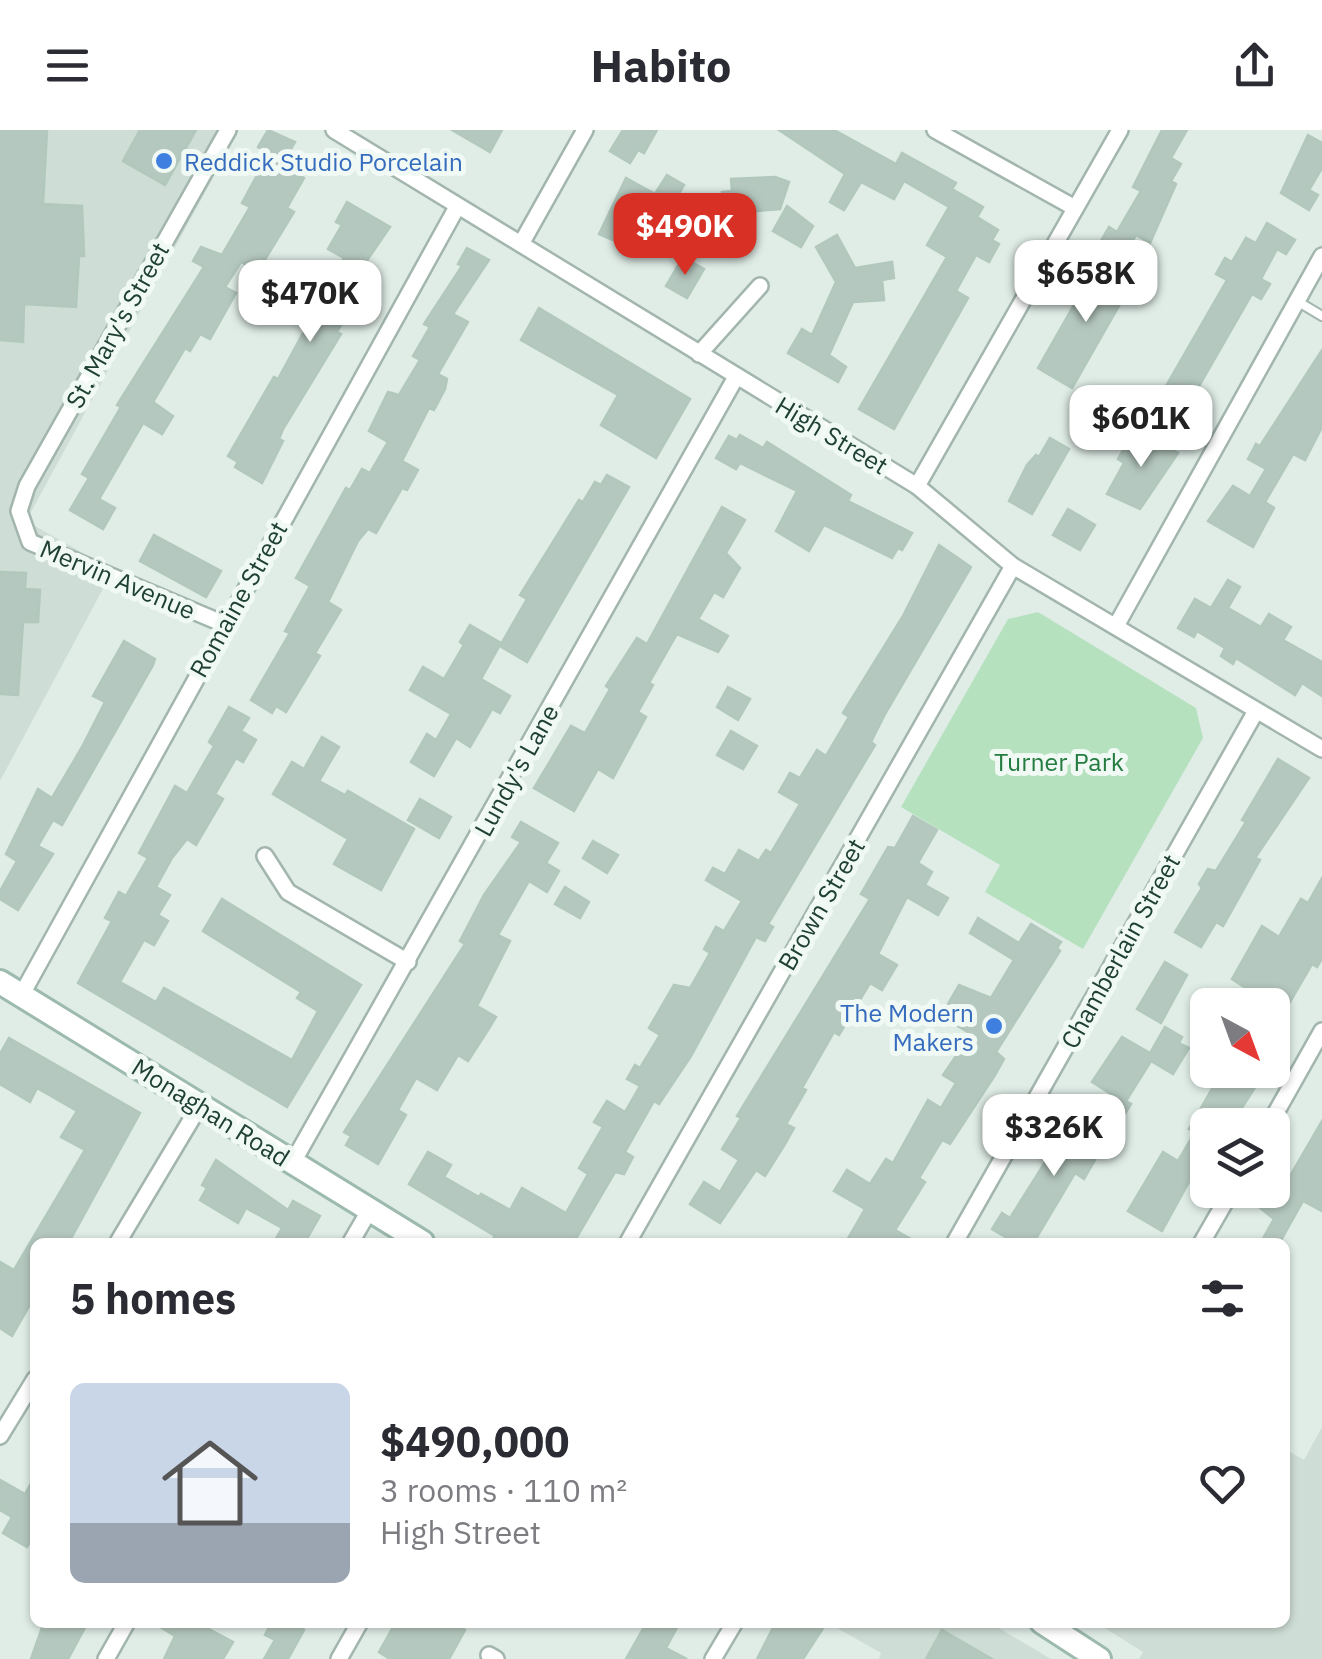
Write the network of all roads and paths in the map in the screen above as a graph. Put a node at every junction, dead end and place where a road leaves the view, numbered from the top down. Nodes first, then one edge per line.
1 (228, 130) edge
2 (334, 130) edge
3 (584, 130) edge
4 (936, 130) edge
5 (1120, 130) edge
6 (457, 207) junction
7 (1075, 208) junction
8 (520, 244) junction
9 (1322, 256) edge
10 (760, 286) dead end
11 (1296, 301) junction
12 (1322, 316) edge
13 (700, 354) junction
14 (736, 377) junction
15 (917, 486) junction
16 (22, 524) joint
17 (1013, 566) junction
18 (224, 624) junction
19 (1116, 626) junction
20 (1256, 711) junction
21 (1322, 749) edge
22 (265, 856) dead end
23 (408, 962) junction
24 (0, 982) edge
25 (22, 994) junction
26 (1322, 1031) edge
27 (200, 1105) junction
28 (1279, 1108) edge
29 (294, 1162) junction
30 (1222, 1208) edge
31 (369, 1211) junction
32 (120, 1238) edge
33 (353, 1238) edge
34 (415, 1238) edge
35 (630, 1238) edge
36 (958, 1238) edge
37 (1204, 1238) edge
38 (30, 1387) edge
39 (0, 1436) edge
40 (124, 1628) edge
41 (357, 1628) edge
42 (732, 1628) edge
43 (1051, 1628) edge
44 (106, 1659) edge
45 (339, 1659) edge
46 (714, 1659) edge
47 (1099, 1659) edge

1 - 16 street, St. Mary's Street
2 - 6 street, High Street
3 - 8 street
4 - 7 street
5 - 7 street
6 - 8 street, High Street
6 - 18 street, Romaine Street
7 - 15 street
8 - 13 street, High Street
9 - 11 street
10 - 13 street
11 - 12 lane
11 - 19 street
13 - 14 street, High Street
14 - 15 street, High Street
14 - 23 street, Lundy's Lane
15 - 17 street, High Street
16 - 18 street, Mervin Avenue
17 - 19 street, High Street
17 - 35 street, Brown Street
18 - 25 street, Romaine Street
19 - 20 street, High Street
20 - 21 street, High Street
20 - 36 street, Chamberlain Street
22 - 23 street
23 - 29 street, Lundy's Lane
24 - 25 main road, Monaghan Road
25 - 27 main road, Monaghan Road
26 - 28 street
27 - 29 main road, Monaghan Road
27 - 32 street
29 - 31 main road, Monaghan Road
30 - 37 street
31 - 33 street
31 - 34 main road, Monaghan Road
38 - 39 street
40 - 44 street
41 - 45 street
42 - 46 street
43 - 47 main road

